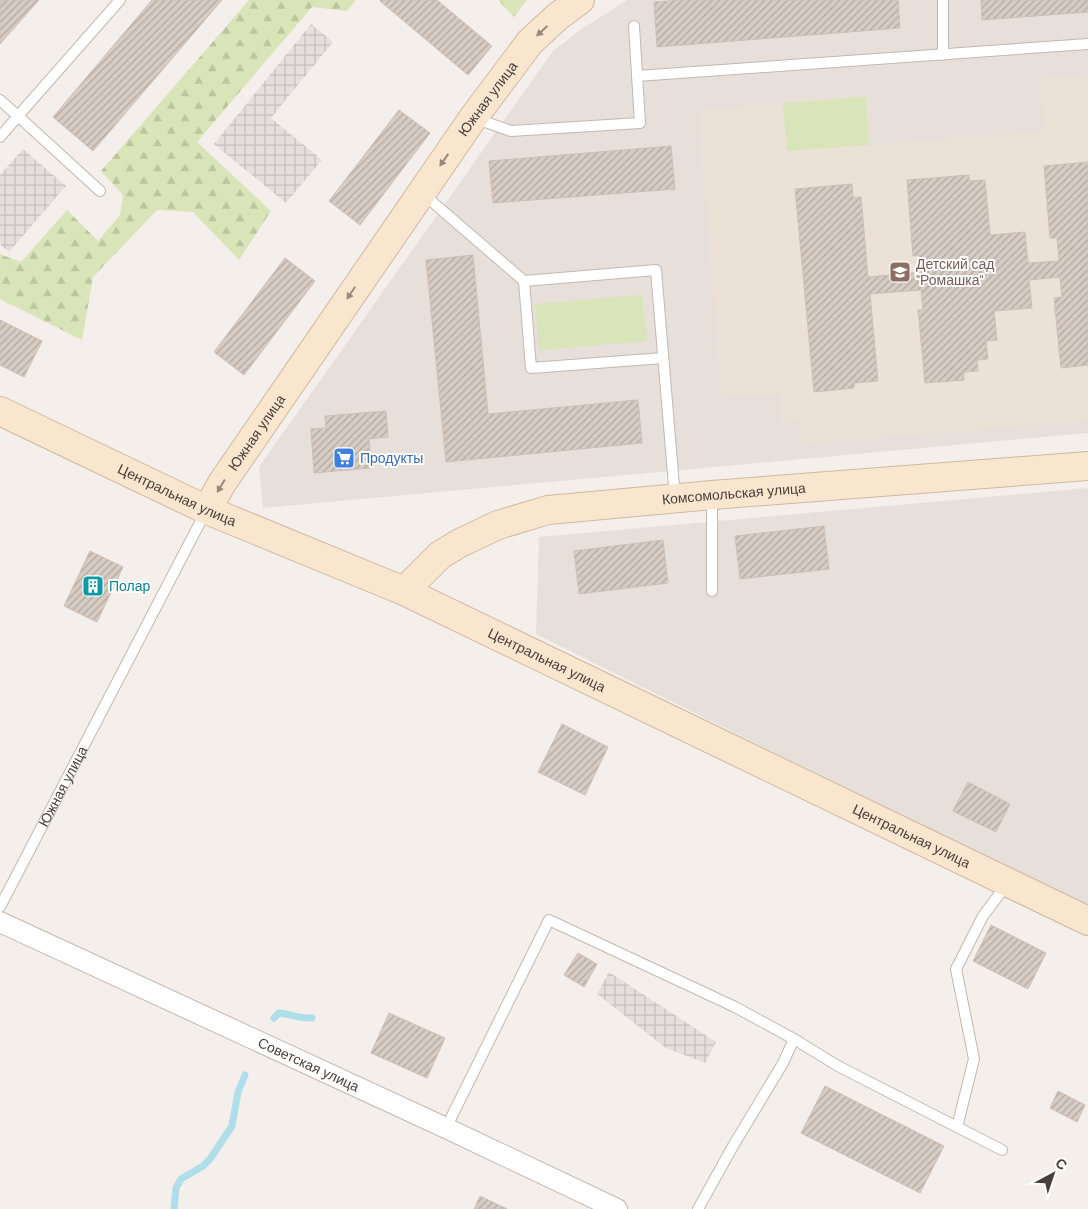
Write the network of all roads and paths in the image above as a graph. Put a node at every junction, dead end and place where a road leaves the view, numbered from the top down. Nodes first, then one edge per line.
1 (120, 0) edge
2 (580, 0) edge
3 (943, 0) edge
4 (634, 26) dead end
5 (1088, 44) edge
6 (943, 54) junction
7 (637, 76) junction
8 (0, 100) edge
9 (18, 116) junction
10 (473, 118) junction
11 (0, 137) edge
12 (100, 191) dead end
13 (421, 192) junction
14 (524, 280) junction
15 (663, 358) junction
16 (0, 410) edge
17 (1088, 466) edge
18 (712, 495) junction
19 (675, 498) junction
20 (207, 510) junction
21 (404, 591) junction
22 (712, 591) dead end
23 (1008, 883) junction
24 (0, 907) edge
25 (0, 922) edge
26 (1088, 922) edge
27 (794, 1039) junction
28 (957, 1127) junction
29 (446, 1128) junction
30 (1002, 1150) dead end
31 (617, 1209) edge
32 (698, 1209) edge

1 - 9 lane
2 -> 10 street, Южная улица
3 - 6 lane
4 - 7 lane
5 - 6 lane
6 - 7 lane
7 - 10 lane
8 - 9 lane
9 - 11 lane
9 - 12 lane
10 -> 13 street, Южная улица
13 - 14 lane
13 -> 20 street, Южная улица
14 - 15 lane
14 - 15 lane
15 - 19 lane
16 - 20 street, Центральная улица
17 - 18 street, Комсомольская улица
18 - 19 street, Комсомольская улица
18 - 22 lane
19 - 21 street, Комсомольская улица
20 - 21 street, Центральная улица
20 - 24 lane, Южная улица
21 - 23 street, Центральная улица
23 - 26 street, Центральная улица
23 - 28 lane
25 - 29 street, Советская улица
27 - 28 lane
27 - 29 lane
27 - 32 lane
28 - 30 lane
29 - 31 street, Советская улица

